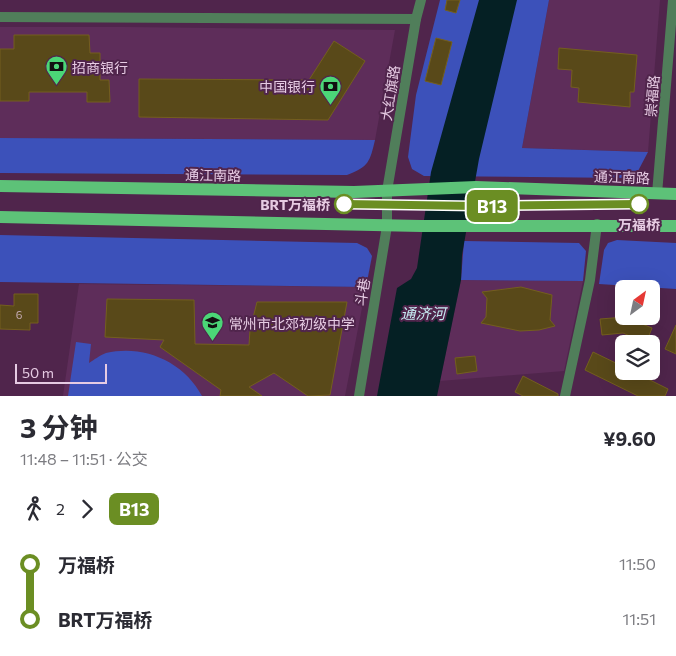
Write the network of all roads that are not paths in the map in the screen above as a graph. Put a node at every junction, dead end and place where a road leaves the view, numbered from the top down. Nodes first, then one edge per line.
1 (421, 0) edge
2 (673, 0) edge
3 (0, 17) edge
4 (416, 19) junction
5 (0, 186) edge
6 (387, 192) junction
7 (658, 194) junction
8 (676, 194) edge
9 (0, 217) edge
10 (597, 224) junction
11 (386, 226) junction
12 (676, 226) edge
13 (359, 396) edge
14 (565, 396) edge

1 - 4 street, 大红旗路
2 - 7 street, 崇福路
3 - 4 street
4 - 6 street, 大红旗路
5 - 6 main road, 通江南路
6 - 7 main road, 通江南路
6 - 11 street, 斗巷
7 - 8 main road, 通江南路
9 - 11 main road
10 - 11 main road
10 - 12 main road
10 - 14 street
11 - 13 street, 斗巷

